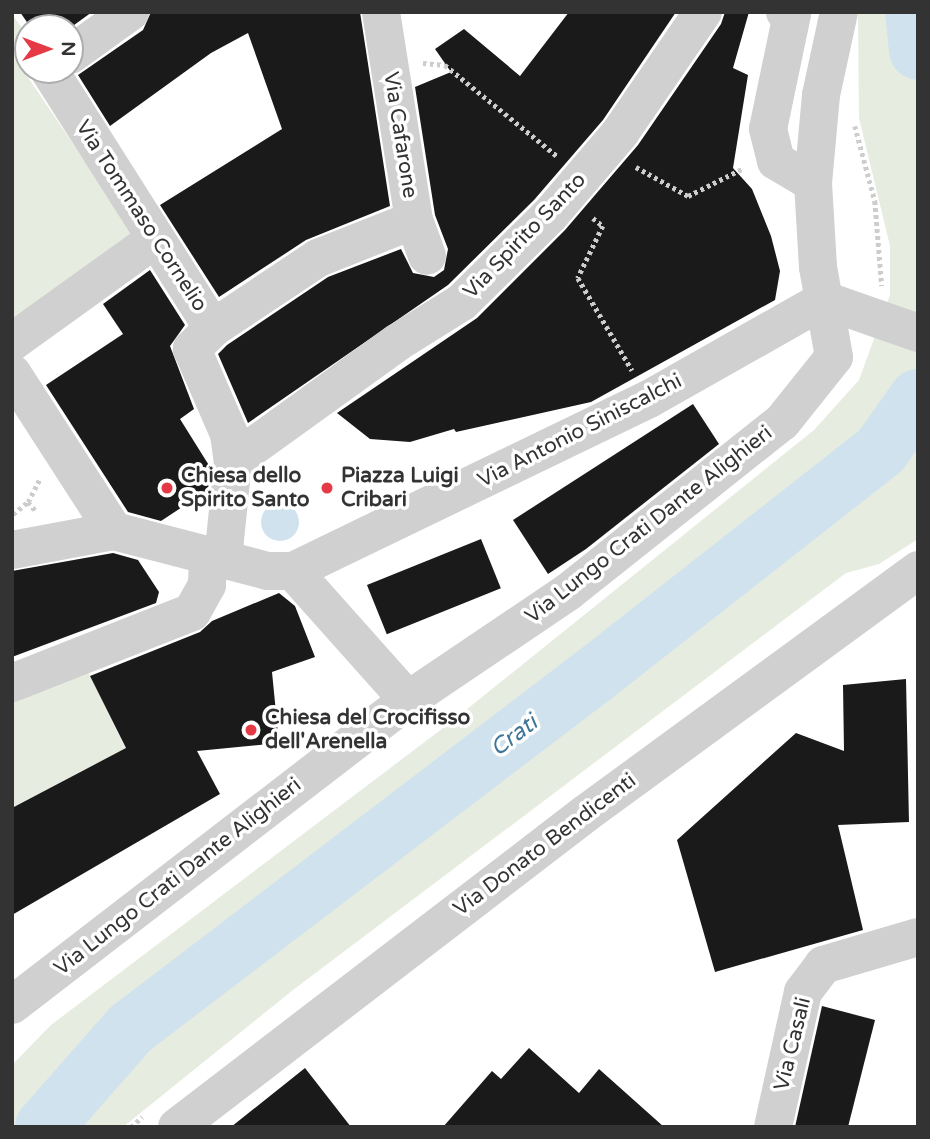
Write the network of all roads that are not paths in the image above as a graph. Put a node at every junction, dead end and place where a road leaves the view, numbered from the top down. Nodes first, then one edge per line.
1 (131, 12) edge
2 (381, 12) edge
3 (702, 12) edge
4 (839, 12) edge
5 (789, 13) edge
6 (84, 45) edge
7 (58, 84) edge
8 (813, 183) junction
9 (414, 220) junction
10 (154, 240) junction
11 (427, 256) dead end
12 (824, 300) junction
13 (213, 328) junction
14 (918, 333) edge
15 (12, 342) edge
16 (12, 373) edge
17 (233, 461) junction
18 (114, 531) junction
19 (12, 550) edge
20 (215, 558) junction
21 (293, 571) junction
22 (913, 573) edge
23 (12, 683) edge
24 (408, 701) junction
25 (918, 937) edge
26 (12, 1005) edge
27 (177, 1127) edge
28 (773, 1127) edge

1 - 6 street
2 - 9 street, Via Cafarone
3 - 17 street, Via Spirito Santo
4 - 8 street
5 - 8 street
7 - 10 street, Via Tommaso Cornelio
8 - 12 street
9 - 11 street, Via Cafarone
9 - 13 street
10 - 13 street, Via Tommaso Cornelio
10 - 15 street
12 - 14 street
12 - 21 street, Via Antonio Siniscalchi
12 - 24 street, Via Lungo Crati Dante Alighieri
13 - 17 street, Via Tommaso Cornelio
16 - 18 street
17 - 20 street, Via Tommaso Cornelio
18 - 19 street
18 - 20 street
20 - 21 street
20 - 23 street, Via Tommaso Cornelio
21 - 24 street
22 - 27 street, Via Donato Bendicenti
24 - 26 street, Via Lungo Crati Dante Alighieri
25 - 28 street, Via Casali

